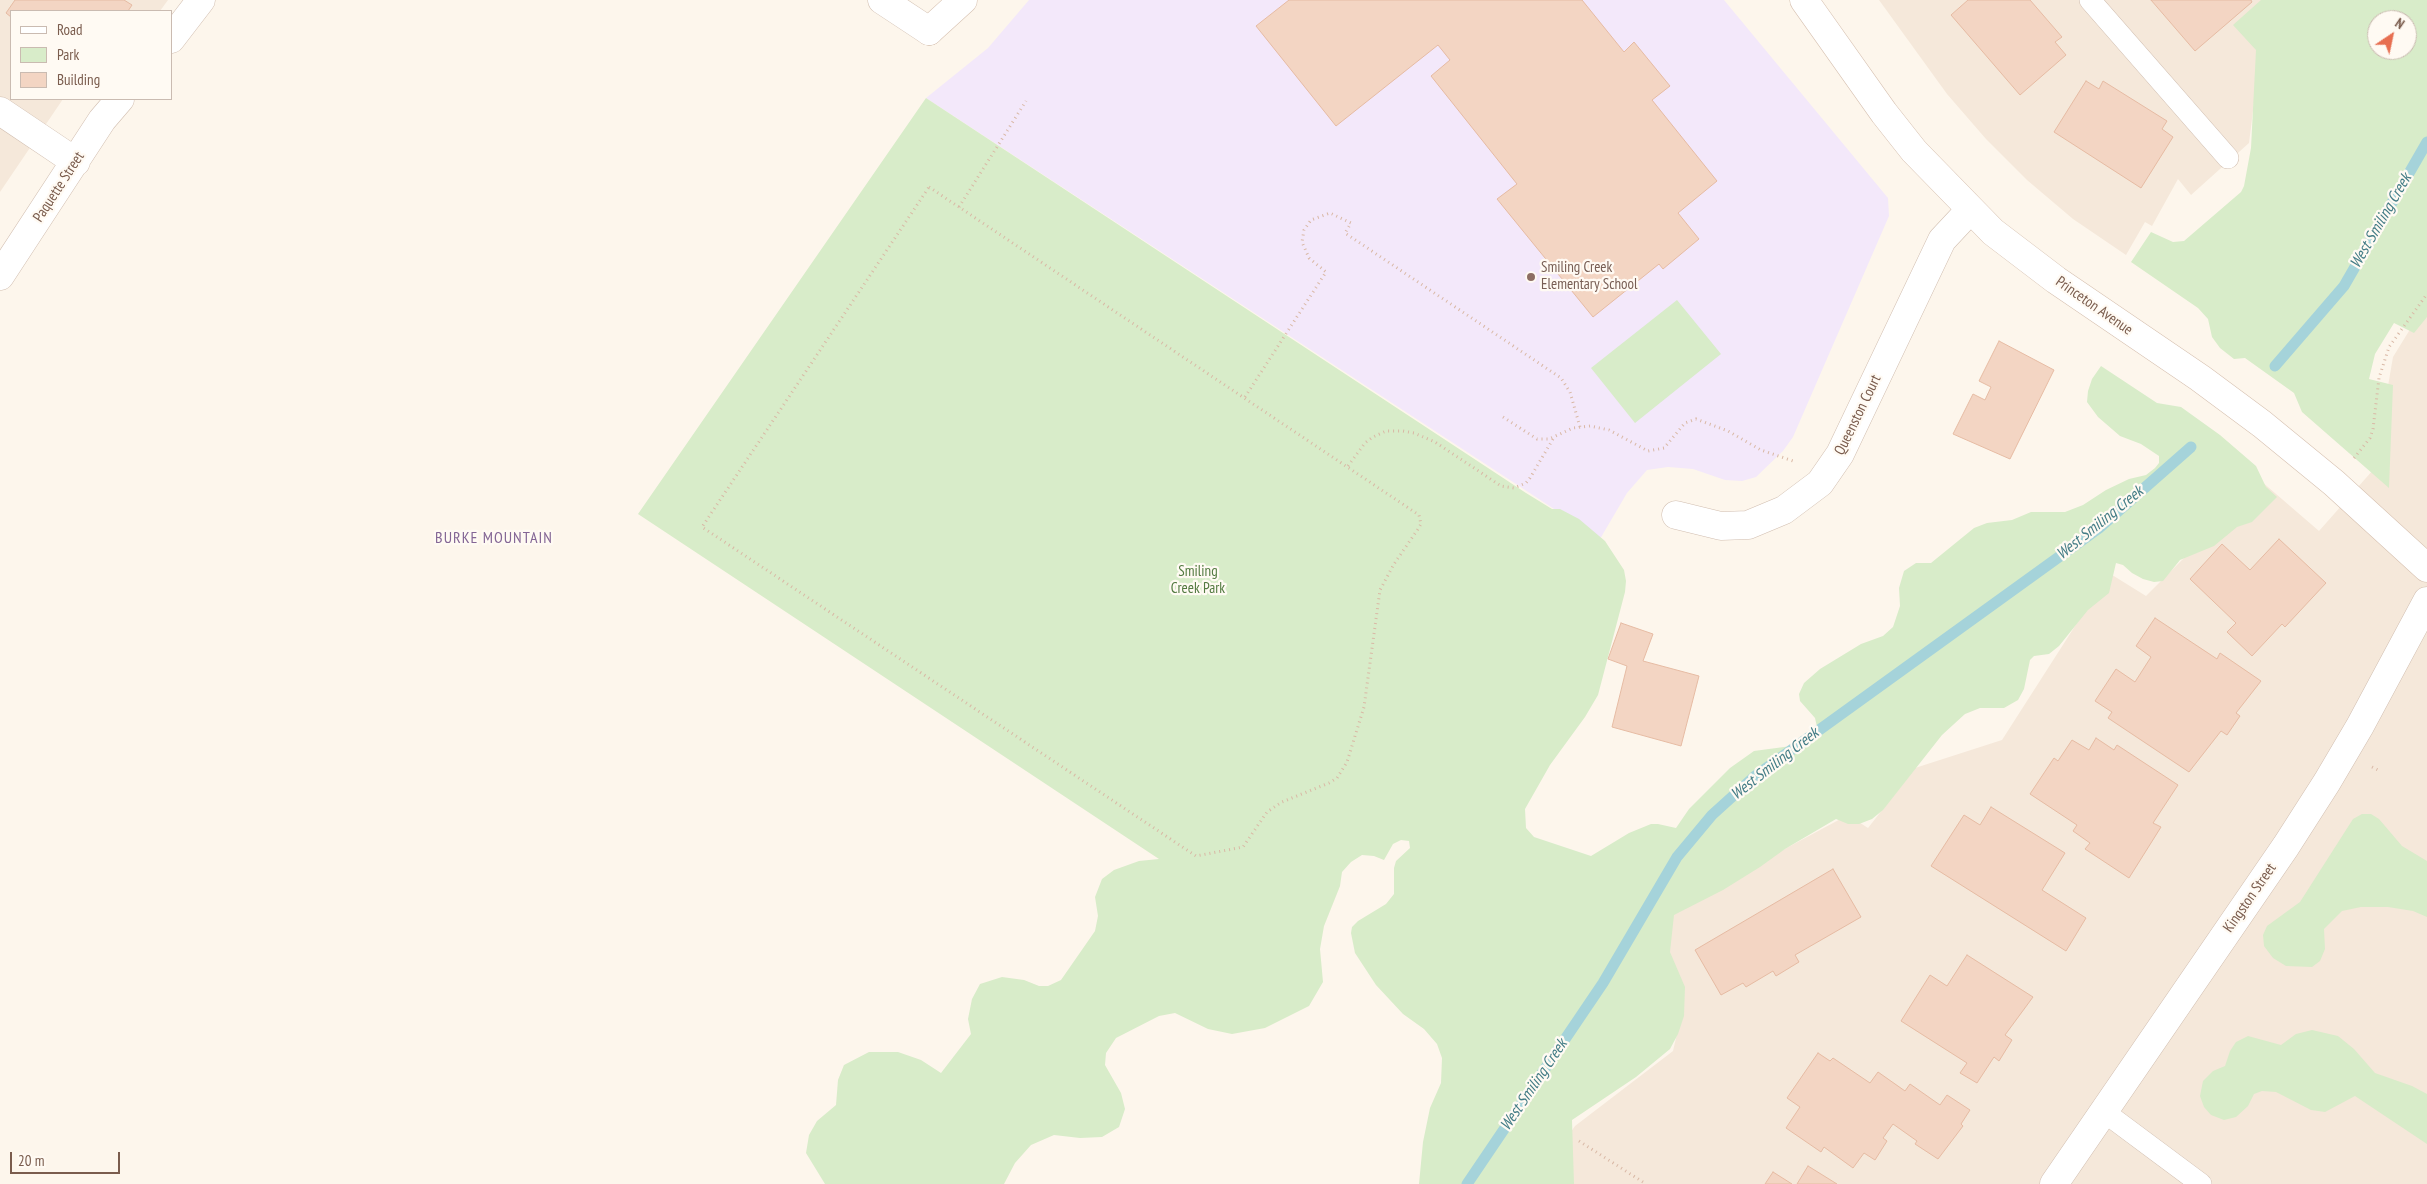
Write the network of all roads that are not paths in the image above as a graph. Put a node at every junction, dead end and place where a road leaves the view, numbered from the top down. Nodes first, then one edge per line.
1 (201, 0) edge
2 (882, 0) edge
3 (963, 0) edge
4 (1804, 0) edge
5 (2090, 0) edge
6 (172, 38) edge
7 (119, 100) edge
8 (0, 111) edge
9 (2228, 158) dead end
10 (76, 162) junction
11 (1970, 210) junction
12 (0, 276) edge
13 (1676, 515) dead end
14 (2427, 568) edge
15 (2427, 601) edge
16 (2103, 1111) junction
17 (2054, 1184) edge
18 (2201, 1184) edge

1 - 6 street
2 - 3 street
4 - 11 street, Princeton Avenue
5 - 9 lane
7 - 10 street, Paquette Street
8 - 10 street
10 - 12 street, Paquette Street
11 - 13 street, Queenston Court
11 - 14 street, Princeton Avenue
15 - 16 street, Kingston Street
16 - 17 street, Kingston Street
16 - 18 lane

